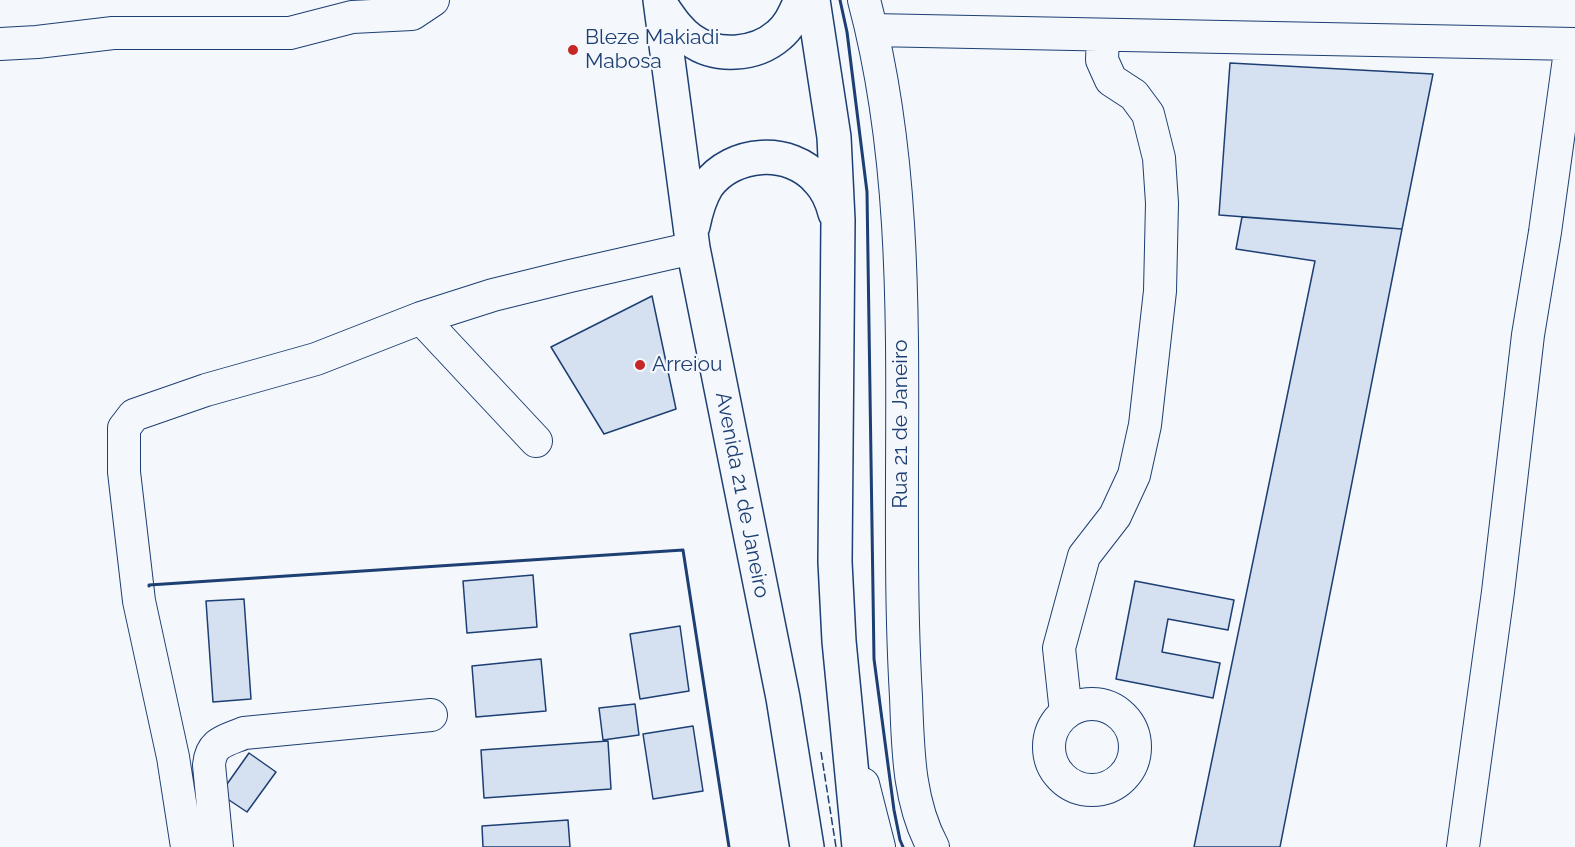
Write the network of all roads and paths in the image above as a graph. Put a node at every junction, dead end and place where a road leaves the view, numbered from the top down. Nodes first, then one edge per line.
1 (433, 0) edge
2 (801, 0) edge
3 (813, 0) edge
4 (864, 0) edge
5 (660, 2) edge
6 (872, 30) junction
7 (1103, 34) junction
8 (0, 44) edge
9 (1573, 44) edge
10 (838, 220) junction
11 (693, 239) junction
12 (421, 318) junction
13 (536, 441) dead end
14 (845, 706) junction
15 (1066, 714) dead end
16 (432, 715) dead end
17 (805, 839) edge
18 (187, 847) edge
19 (217, 847) edge
20 (859, 847) edge
21 (879, 847) edge
22 (933, 847) edge
23 (1463, 847) edge

1 - 8 street
2 - 5 main road
3 - 10 main road
4 - 6 street, Rua 21 de Janeiro
5 - 11 main road, Avenida 21 de Janeiro
6 - 7 street
6 - 22 street, Rua 21 de Janeiro
7 - 9 street
7 - 15 street
9 - 23 street
10 - 11 main road
10 - 14 main road
11 - 12 street
11 - 17 main road, Avenida 21 de Janeiro
12 - 13 street
12 - 18 street
14 - 20 main road
14 - 21 street
16 - 19 street

